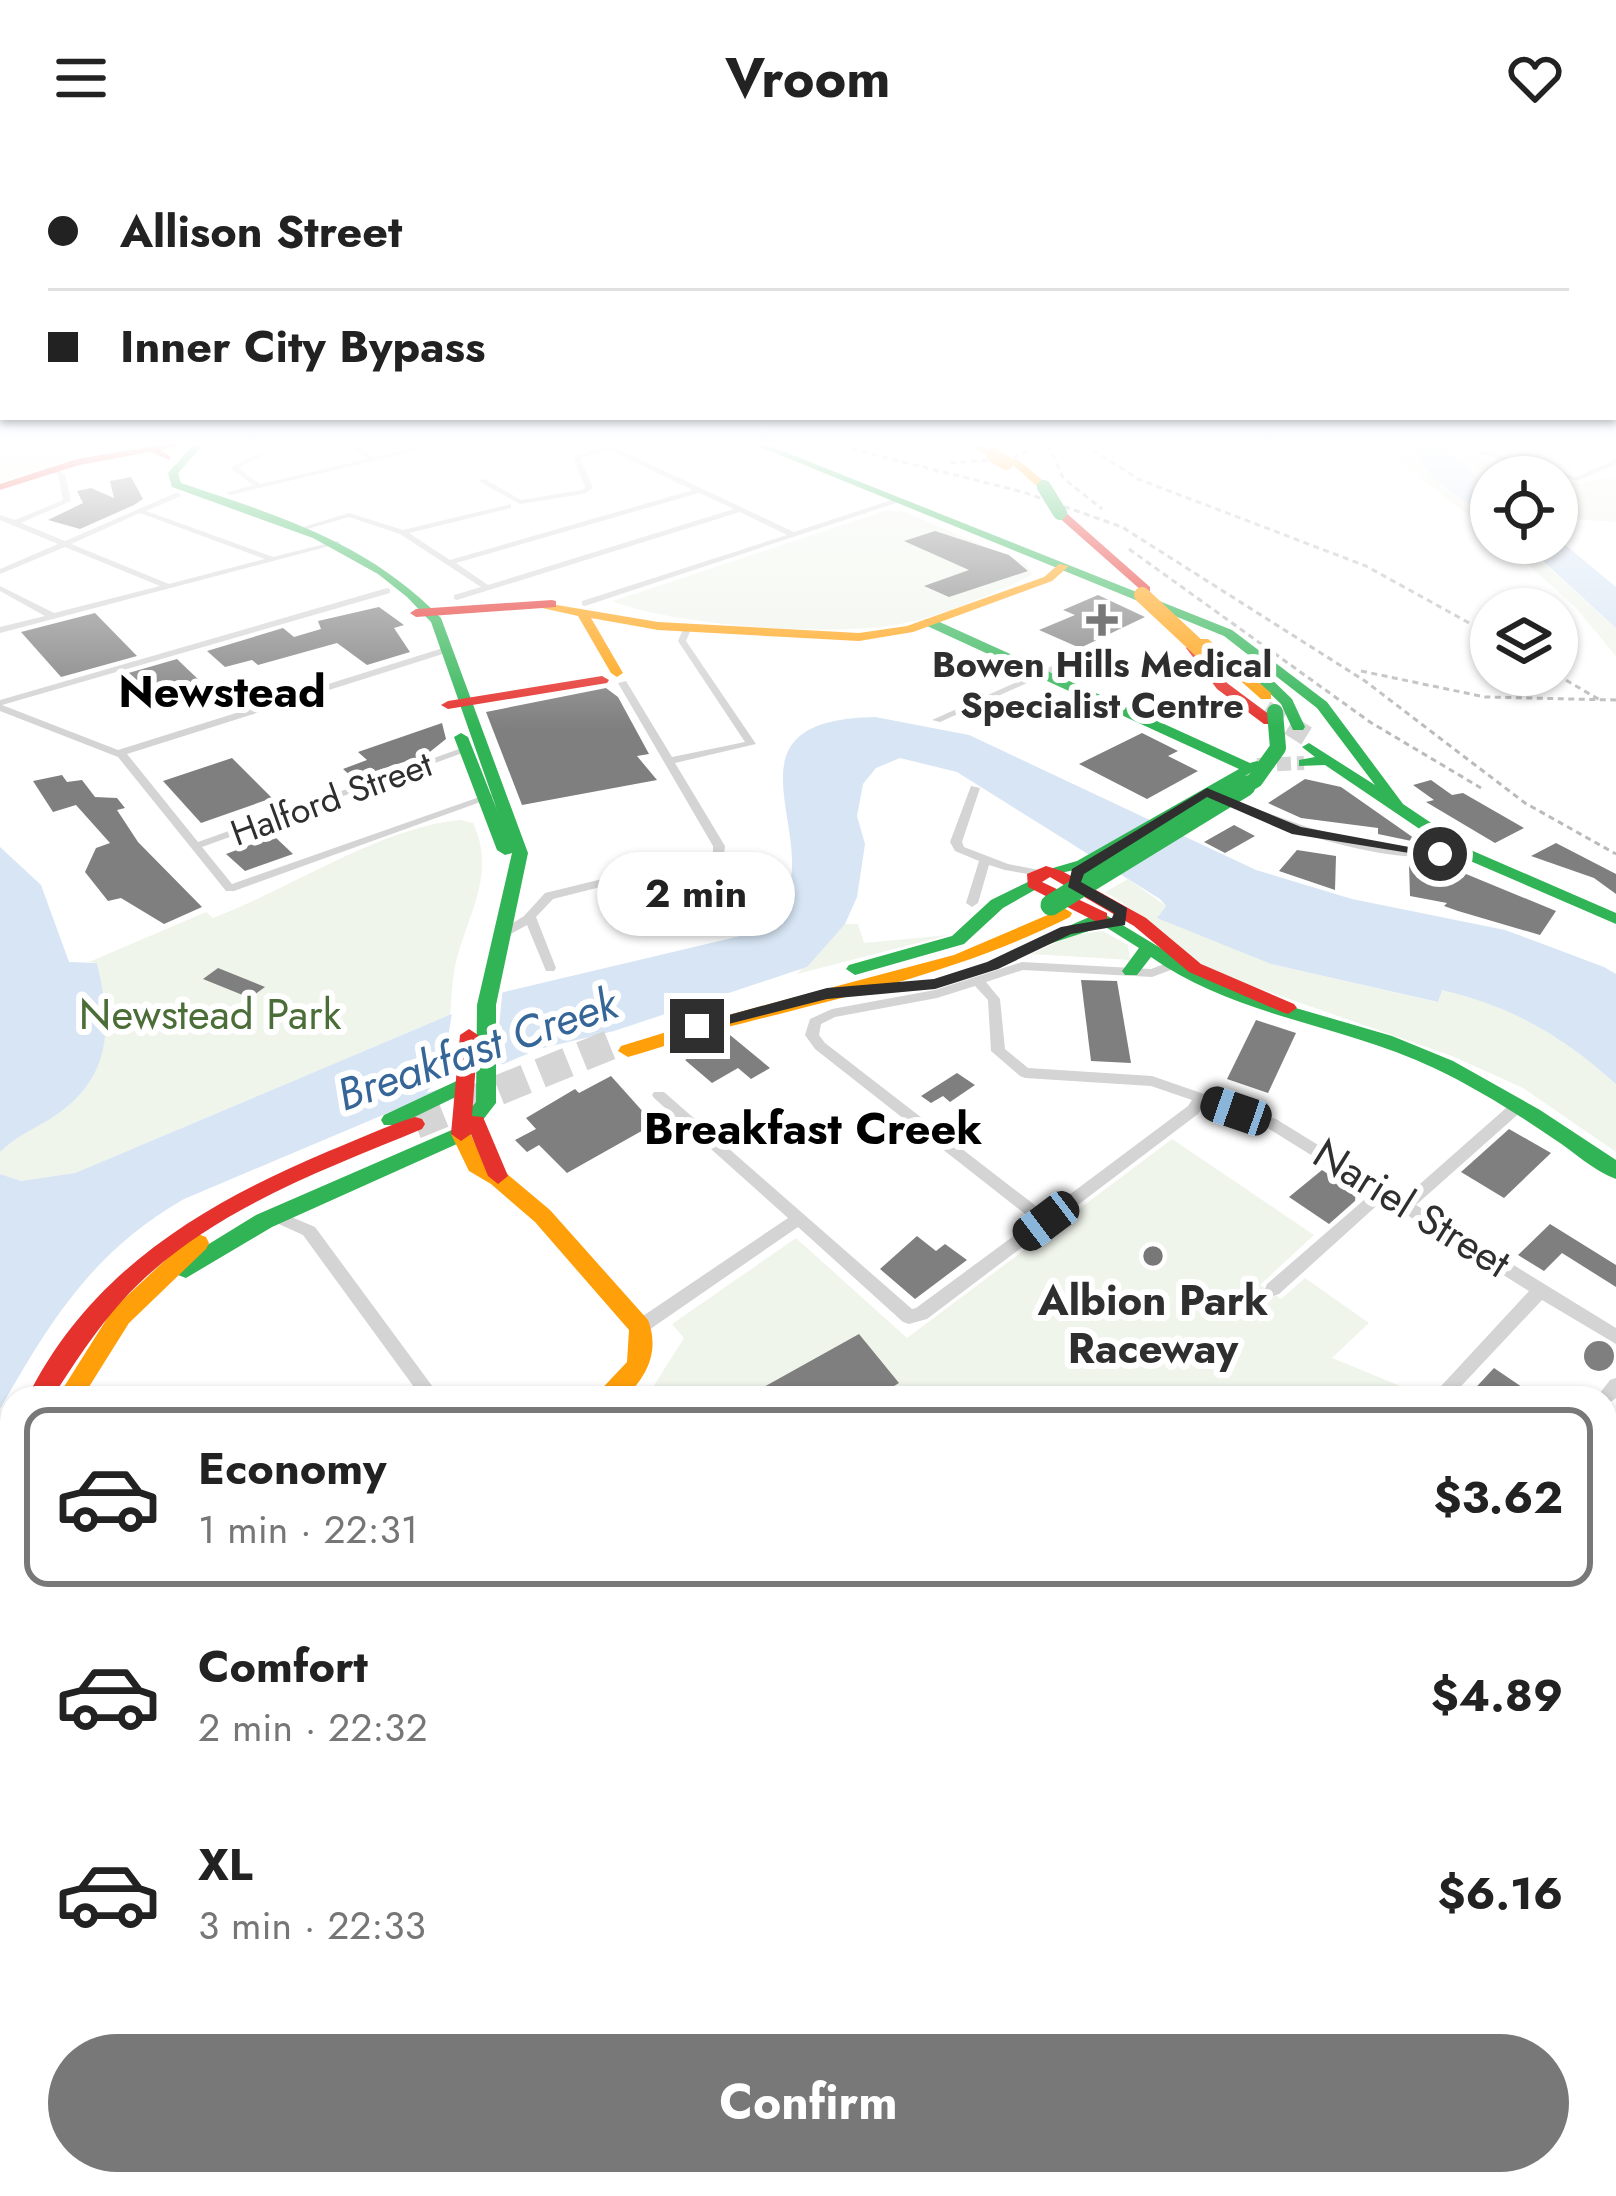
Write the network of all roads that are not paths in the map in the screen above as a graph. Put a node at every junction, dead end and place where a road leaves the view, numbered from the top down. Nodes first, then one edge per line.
1 (53, 539) edge
2 (75, 539) edge
3 (217, 539) edge
4 (321, 539) junction
5 (413, 539) edge
6 (530, 539) edge
7 (647, 539) edge
8 (779, 539) edge
9 (989, 539) edge
10 (1075, 539) edge
11 (64, 544) junction
12 (272, 559) junction
13 (447, 563) junction
14 (1051, 571) junction
15 (0, 572) edge
16 (167, 586) junction
17 (0, 588) edge
18 (387, 591) junction
19 (446, 603) junction
20 (595, 612) junction
21 (52, 616) junction
22 (1173, 618) junction
23 (929, 622) junction
24 (681, 627) junction
25 (0, 630) edge
26 (439, 652) junction
27 (1091, 652) dead end
28 (1044, 673) junction
29 (614, 679) junction
30 (456, 704) junction
31 (0, 705) edge
32 (938, 720) dead end
33 (1305, 740) junction
34 (466, 751) junction
35 (119, 752) junction
36 (670, 761) junction
37 (1364, 776) junction
38 (975, 788) dead end
39 (1207, 792) junction
40 (492, 796) junction
41 (196, 846) junction
42 (1458, 849) junction
43 (718, 854) junction
44 (984, 860) junction
45 (741, 884) dead end
46 (1053, 884) junction
47 (972, 903) dead end
48 (525, 909) junction
49 (1616, 919) edge
50 (1114, 920) junction
51 (1139, 961) junction
52 (1179, 964) junction
53 (550, 968) dead end
54 (979, 982) junction
55 (873, 986) junction
56 (483, 988) junction
57 (473, 1082) junction
58 (659, 1095) dead end
59 (1201, 1098) junction
60 (1519, 1105) junction
61 (468, 1128) junction
62 (1616, 1171) edge
63 (1385, 1190) junction
64 (317, 1198) junction
65 (1407, 1204) junction
66 (275, 1216) junction
67 (797, 1220) junction
68 (1046, 1221) junction
69 (192, 1224) junction
70 (309, 1231) junction
71 (1273, 1289) dead end
72 (1541, 1290) junction
73 (144, 1292) junction
74 (640, 1327) junction
75 (1616, 1337) edge
76 (45, 1386) edge
77 (77, 1386) edge
78 (423, 1386) edge
79 (618, 1386) edge
80 (1450, 1386) edge

1 - 11 street
2 - 11 street
3 - 12 street
4 - 12 street
4 - 18 main road
4 - 19 main road
5 - 13 street
6 - 13 street
7 - 19 street
8 - 20 street
9 - 14 main road
10 - 22 main road
11 - 15 street
11 - 16 street
12 - 16 street
13 - 19 street
14 - 22 main road
14 - 23 main road
14 - 37 main road
16 - 21 street
17 - 21 street
18 - 19 main road
18 - 31 street
19 - 20 main road
19 - 26 main road
20 - 24 main road
20 - 24 main road
20 - 29 main road
21 - 25 street
22 - 33 main road
22 - 33 main road
23 - 24 main road
23 - 28 main road
24 - 36 street
26 - 30 main road
26 - 35 street
27 - 28 street
28 - 32 street
28 - 39 main road
29 - 30 main road
29 - 36 street
30 - 34 main road
30 - 40 main road
31 - 35 street
33 - 37 main road
33 - 46 main road, bridge
34 - 40 main road
34 - 41 street, Halford Street
35 - 41 street
36 - 43 street
37 - 42 main road
38 - 44 street
39 - 42 street
39 - 46 main road
40 - 41 street
40 - 48 main road
40 - 56 main road
42 - 49 main road
43 - 45 street
43 - 48 street
44 - 46 street
44 - 47 street
46 - 50 main road
46 - 50 main road
46 - 55 main road
46 - 55 main road
48 - 53 street
48 - 56 main road
50 - 51 main road
50 - 52 main road
50 - 55 main road
51 - 52 main road
51 - 54 street
52 - 60 main road
54 - 59 street, Nariel Street
54 - 68 street
56 - 57 main road
57 - 61 main road
57 - 69 main road
58 - 67 street
59 - 63 street, Nariel Street
59 - 68 street
60 - 62 main road
60 - 65 street
61 - 64 main road
61 - 74 main road
63 - 65 street, Nariel Street
63 - 71 street
64 - 66 main road
64 - 70 street
65 - 72 street, Nariel Street
66 - 70 street
66 - 73 main road
67 - 68 street
67 - 74 street
69 - 73 main road
69 - 76 main road
70 - 78 street
72 - 75 street, Nariel Street
72 - 80 street
73 - 77 main road
74 - 79 main road

